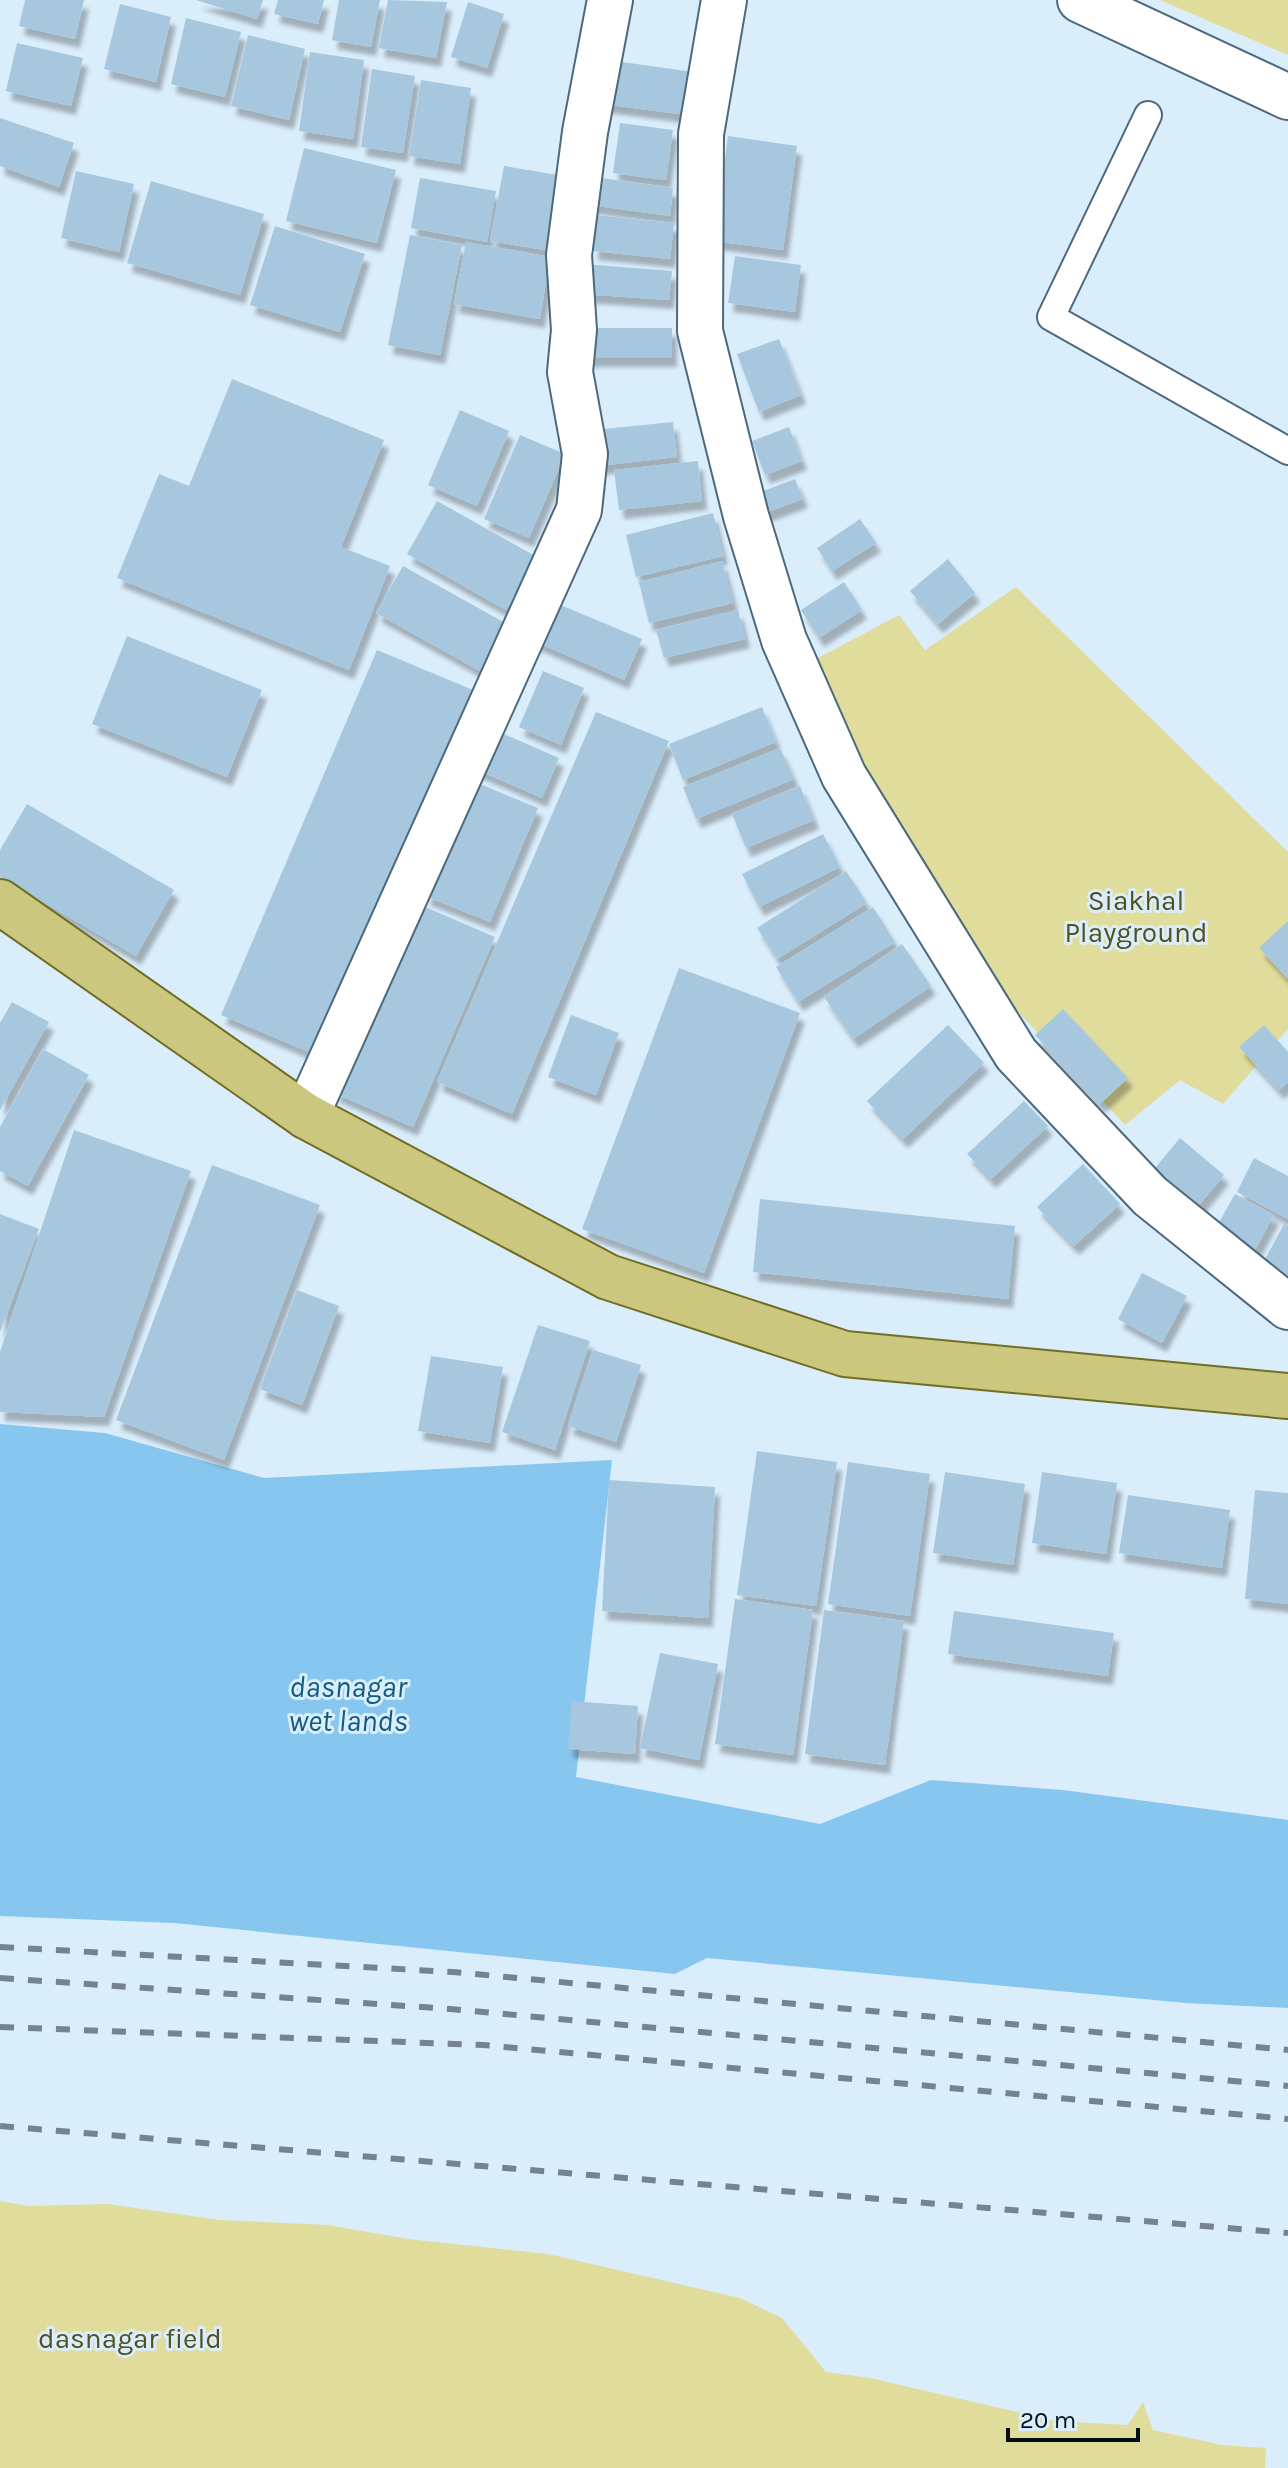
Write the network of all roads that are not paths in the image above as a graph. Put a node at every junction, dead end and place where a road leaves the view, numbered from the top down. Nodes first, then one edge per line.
1 (610, 0) edge
2 (724, 0) edge
3 (1080, 0) edge
4 (1288, 97) edge
5 (1148, 115) dead end
6 (1288, 451) edge
7 (0, 902) edge
8 (306, 1116) junction
9 (1288, 1307) edge
10 (1288, 1396) edge

1 - 8 street
2 - 9 street
3 - 4 street
5 - 6 lane
7 - 8 main road
8 - 10 main road

